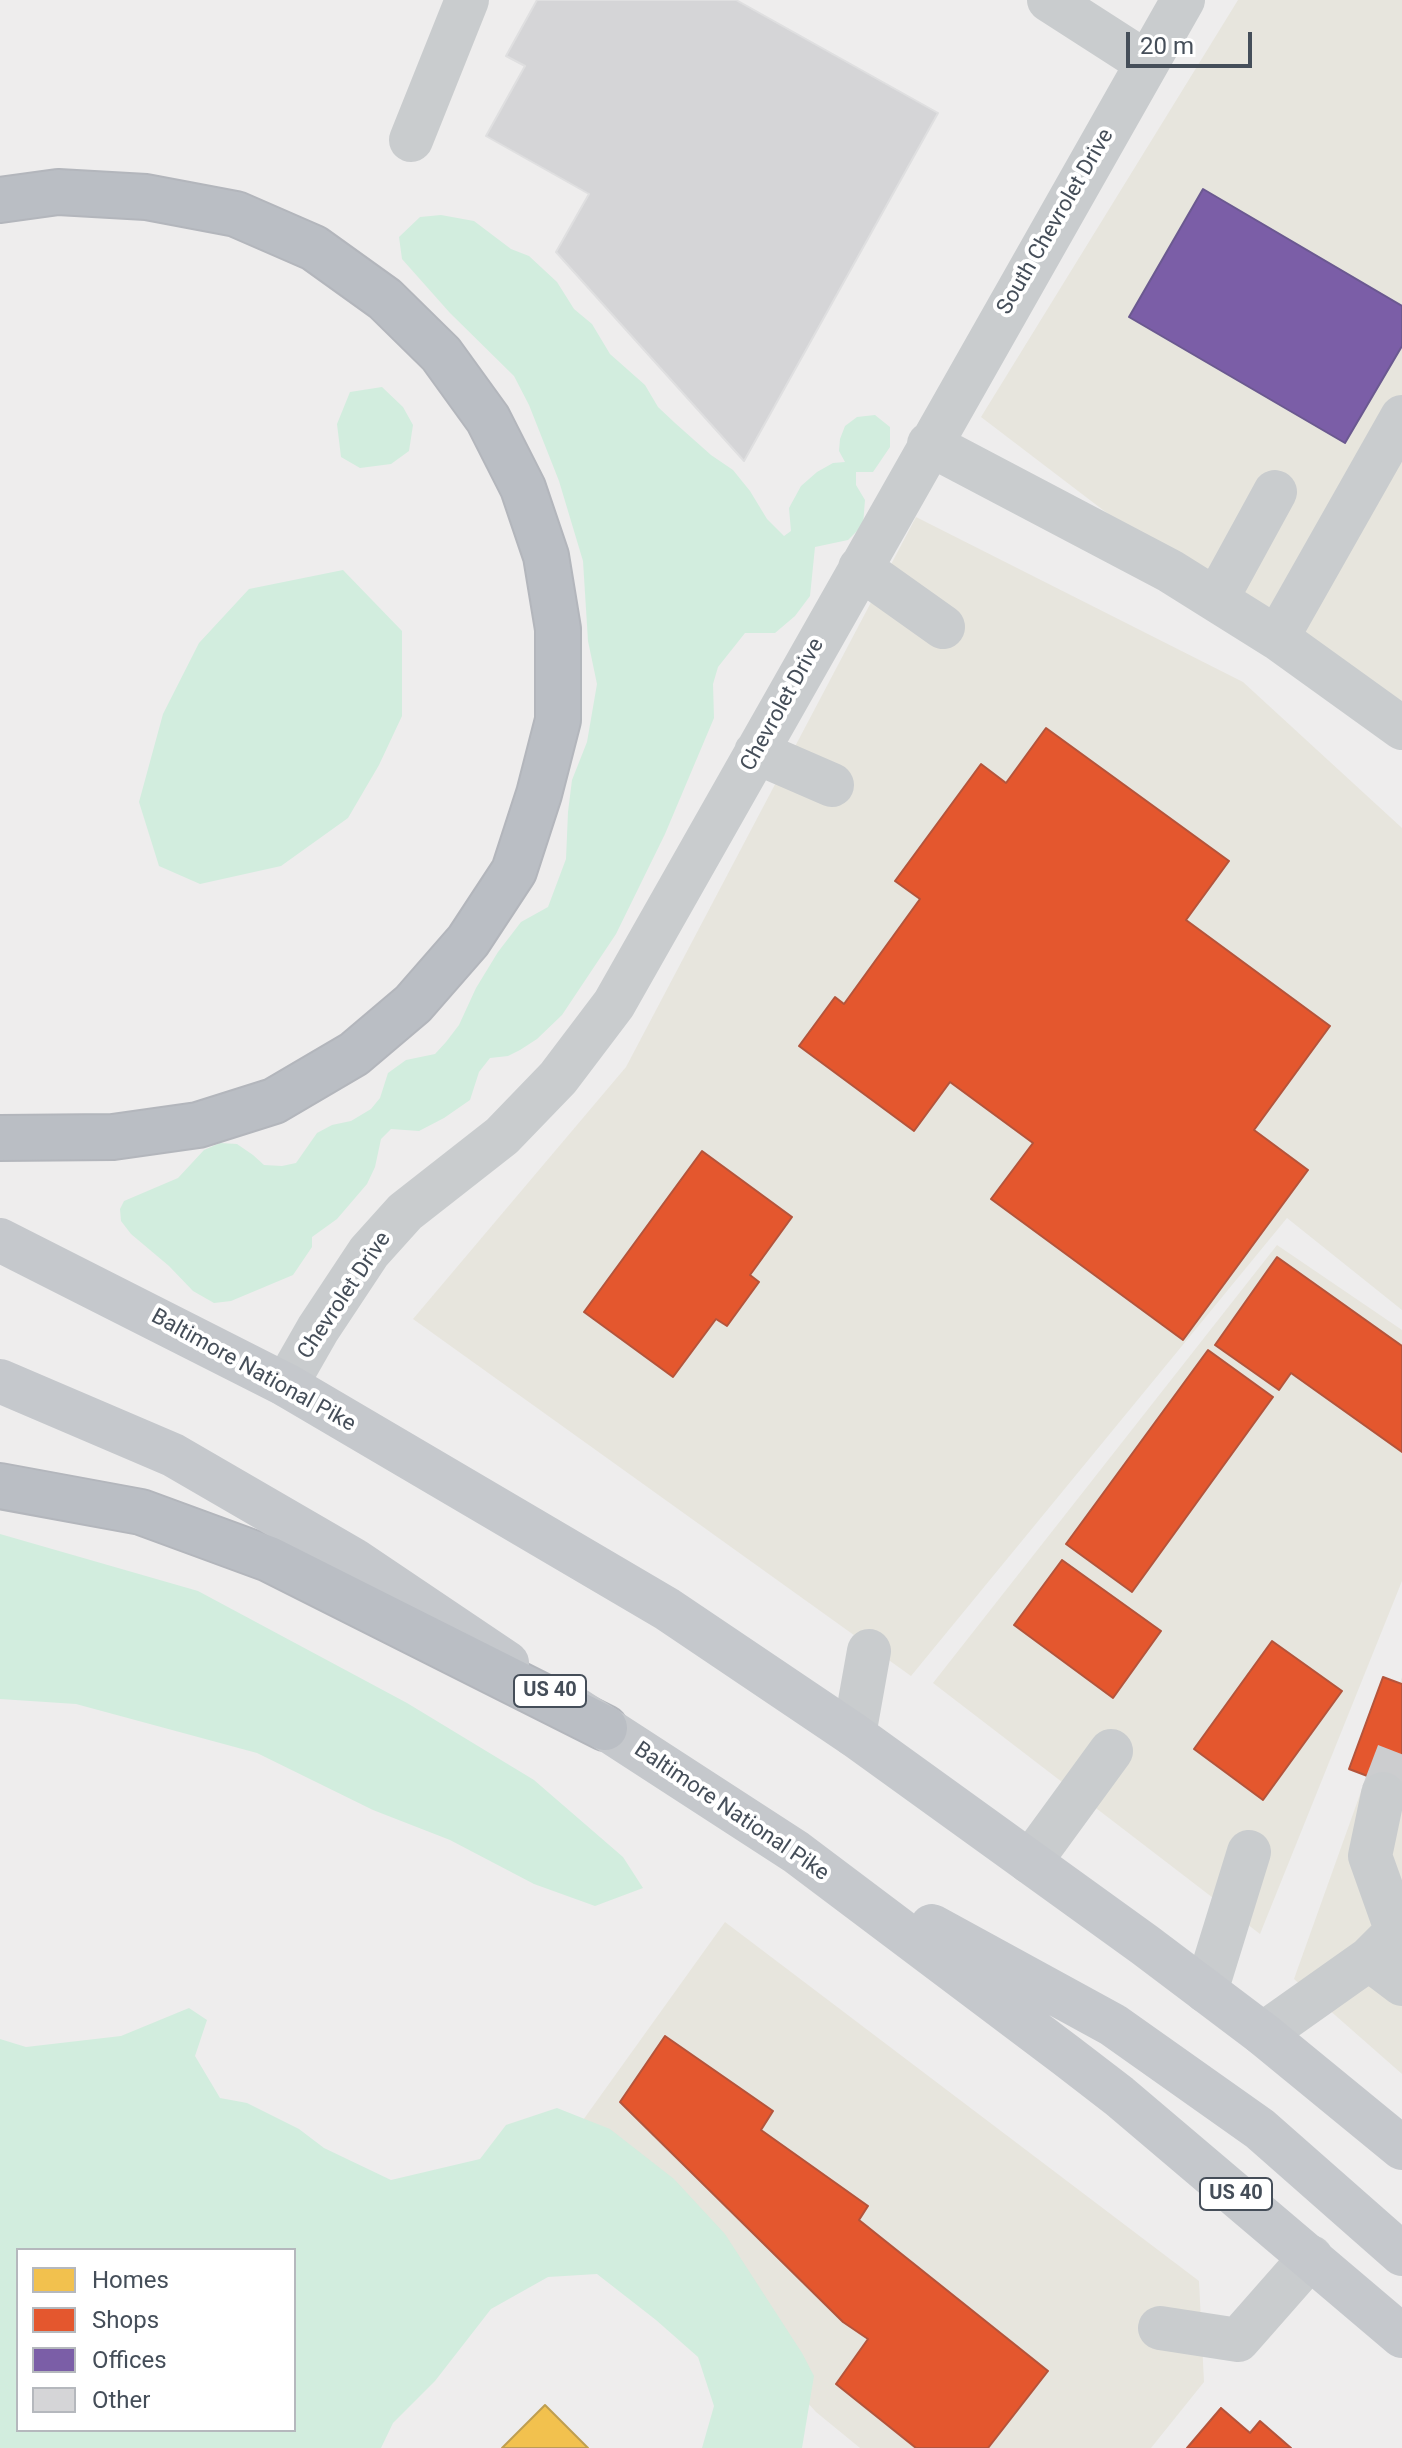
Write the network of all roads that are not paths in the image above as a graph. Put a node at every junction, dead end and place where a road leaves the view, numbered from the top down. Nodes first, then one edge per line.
1 (467, 0) edge
2 (1049, 0) edge
3 (1183, 0) edge
4 (1147, 63) junction
5 (411, 140) dead end
6 (0, 200) edge
7 (1402, 417) edge
8 (929, 444) junction
9 (1275, 492) dead end
10 (860, 568) junction
11 (1216, 600) junction
12 (943, 627) dead end
13 (1277, 638) junction
14 (1402, 728) edge
15 (756, 752) junction
16 (832, 785) dead end
17 (0, 1138) edge
18 (0, 1240) edge
19 (0, 1381) edge
20 (286, 1385) junction
21 (0, 1486) edge
22 (869, 1651) dead end
23 (605, 1728) junction
24 (854, 1735) junction
25 (1111, 1751) dead end
26 (1383, 1794) tunnel mouth
27 (796, 1852) junction
28 (1249, 1852) dead end
29 (1030, 1862) junction
30 (1393, 1950) edge
31 (1206, 1991) junction
32 (1263, 2034) junction
33 (1402, 2148) edge
34 (1402, 2254) edge
35 (1311, 2257) junction
36 (1160, 2328) dead end
37 (1402, 2336) edge

1 - 5 street
2 - 4 street
3 - 4 street, South Chevrolet Drive
4 - 8 street, South Chevrolet Drive
6 - 17 highway
7 - 13 street
8 - 10 street, Chevrolet Drive
8 - 11 street
9 - 11 street
10 - 12 street
10 - 15 street, Chevrolet Drive
11 - 13 street
13 - 14 street
15 - 16 street
15 - 20 street, Chevrolet Drive
18 - 20 main road, Baltimore National Pike
19 - 23 main road, Baltimore National Pike / US 40
20 - 24 main road, Baltimore National Pike
21 - 23 highway
22 - 24 street
23 - 27 main road, Baltimore National Pike / US 40
24 - 29 main road, Baltimore National Pike
25 - 29 street
26 - 30 street
27 - 34 main road
27 - 35 main road, Baltimore National Pike / US 40
28 - 31 street
29 - 31 main road, Baltimore National Pike
30 - 32 street
31 - 32 main road, Baltimore National Pike
32 - 33 main road, Baltimore National Pike
35 - 36 street
35 - 37 main road, Baltimore National Pike / US 40

